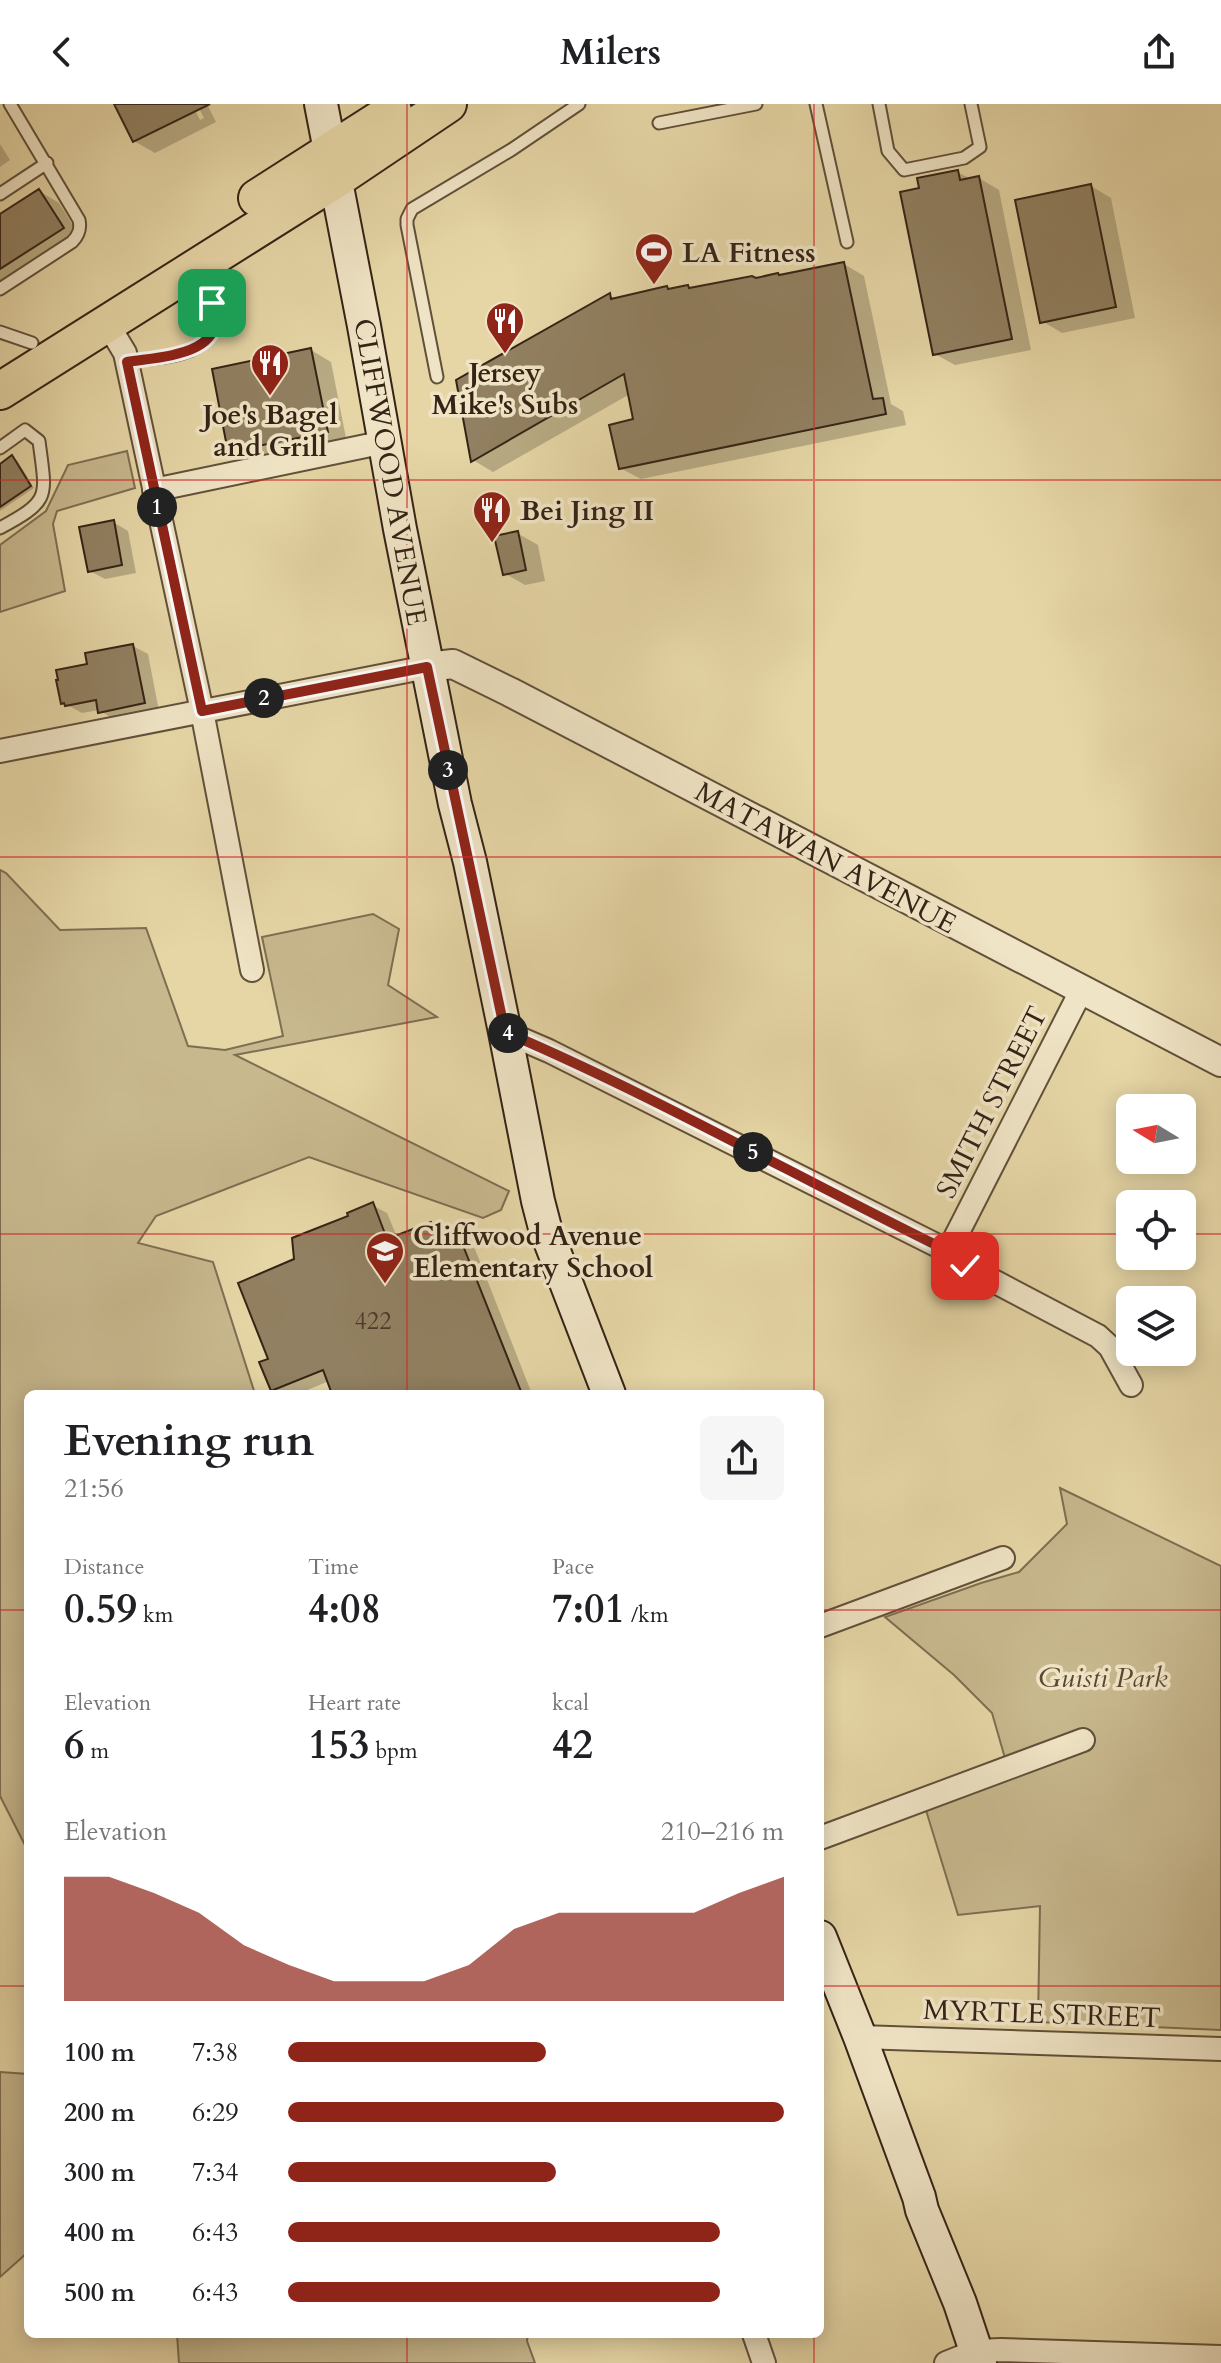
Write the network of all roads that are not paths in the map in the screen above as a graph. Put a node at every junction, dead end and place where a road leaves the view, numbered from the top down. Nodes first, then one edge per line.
1 (10, 104) edge
2 (321, 104) edge
3 (404, 104) edge
4 (448, 104) edge
5 (579, 104) edge
6 (756, 104) edge
7 (816, 104) edge
8 (879, 104) edge
9 (971, 104) edge
10 (659, 123) dead end
11 (47, 163) junction
12 (332, 166) junction
13 (0, 194) edge
14 (847, 242) dead end
15 (178, 277) junction
16 (0, 289) edge
17 (107, 323) junction
18 (16, 338) edge
19 (127, 362) junction
20 (0, 364) edge
21 (437, 377) dead end
22 (0, 391) edge
23 (385, 442) junction
24 (0, 448) edge
25 (154, 490) junction
26 (0, 528) edge
27 (427, 667) junction
28 (202, 711) junction
29 (0, 751) edge
30 (252, 970) dead end
31 (1081, 991) junction
32 (505, 1032) junction
33 (1221, 1062) edge
34 (954, 1240) dead end
35 (1131, 1385) dead end
36 (607, 1390) edge
37 (1003, 1558) dead end
38 (824, 1625) edge
39 (1083, 1740) dead end
40 (824, 1837) edge
41 (824, 1947) edge
42 (860, 2037) junction
43 (1221, 2049) edge
44 (755, 2338) edge
45 (978, 2357) edge
46 (1221, 2357) edge
47 (764, 2363) edge
48 (946, 2363) edge

1 - 11 lane
2 - 12 main road, CLIFFWOOD AVENUE
3 - 12 highway
4 - 12 highway
5 - 21 lane
6 - 10 lane
7 - 14 lane
8 - 9 lane
11 - 13 lane
11 - 16 lane
12 - 15 highway
12 - 18 highway
12 - 23 main road, CLIFFWOOD AVENUE
15 - 17 highway
15 - 19 lane
17 - 19 street
17 - 22 highway
18 - 20 highway
19 - 25 street
23 - 25 street
23 - 27 main road, CLIFFWOOD AVENUE
24 - 26 lane
25 - 28 street
27 - 28 street
27 - 31 street, MATAWAN AVENUE
27 - 32 main road, CLIFFWOOD AVENUE
28 - 29 street
28 - 30 street
31 - 33 street, MATAWAN AVENUE
31 - 34 street, SMITH STREET
32 - 35 street
32 - 36 main road, CLIFFWOOD AVENUE
37 - 38 street
39 - 40 street
41 - 42 main road
42 - 43 street, MYRTLE STREET
42 - 45 main road
44 - 47 street
45 - 46 street
45 - 48 street

